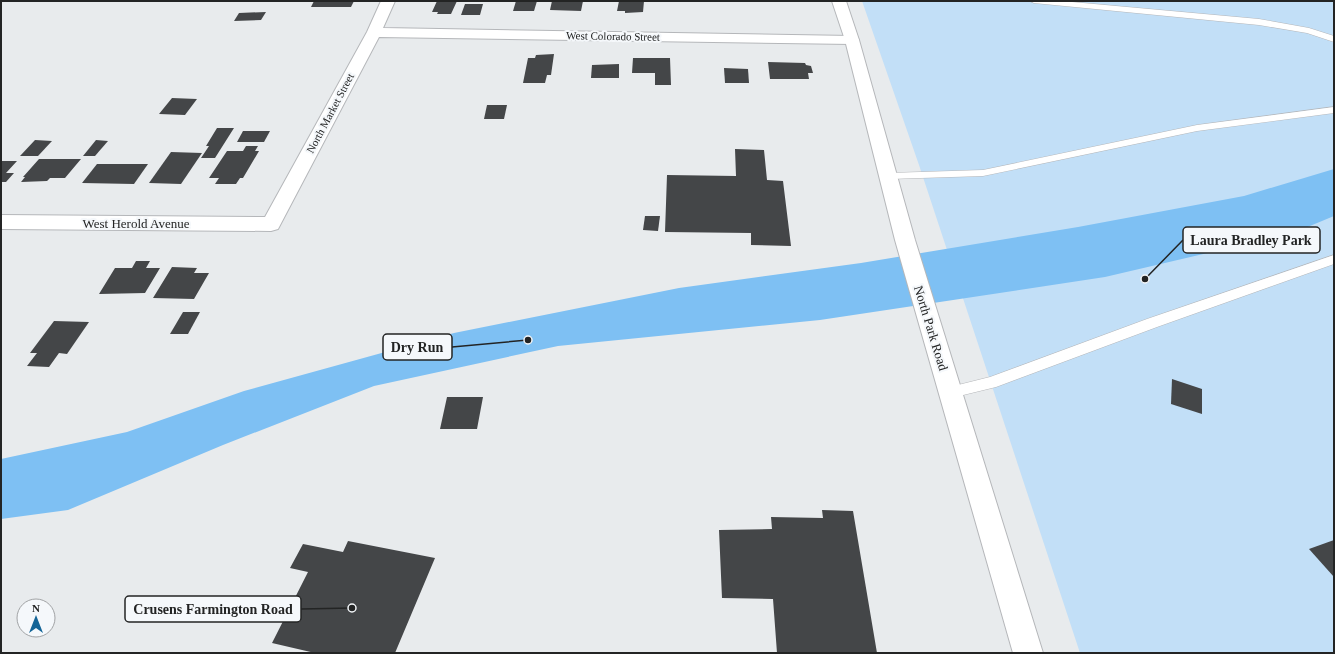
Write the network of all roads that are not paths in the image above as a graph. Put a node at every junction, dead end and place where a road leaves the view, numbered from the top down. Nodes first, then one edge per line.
1 (388, 1) edge
2 (839, 1) edge
3 (1034, 1) edge
4 (374, 32) junction
5 (1334, 39) edge
6 (852, 40) junction
7 (1334, 110) edge
8 (889, 176) junction
9 (1, 222) edge
10 (271, 224) joint
11 (1334, 258) edge
12 (951, 392) junction
13 (1028, 653) edge

1 - 4 street, North Market Street
2 - 6 street, North Park Road
3 - 5 lane
4 - 6 street, West Colorado Street
4 - 10 street, North Market Street
6 - 8 street, North Park Road
7 - 8 lane
8 - 12 street, North Park Road
9 - 10 street, West Herold Avenue
11 - 12 lane
12 - 13 street, North Park Road

